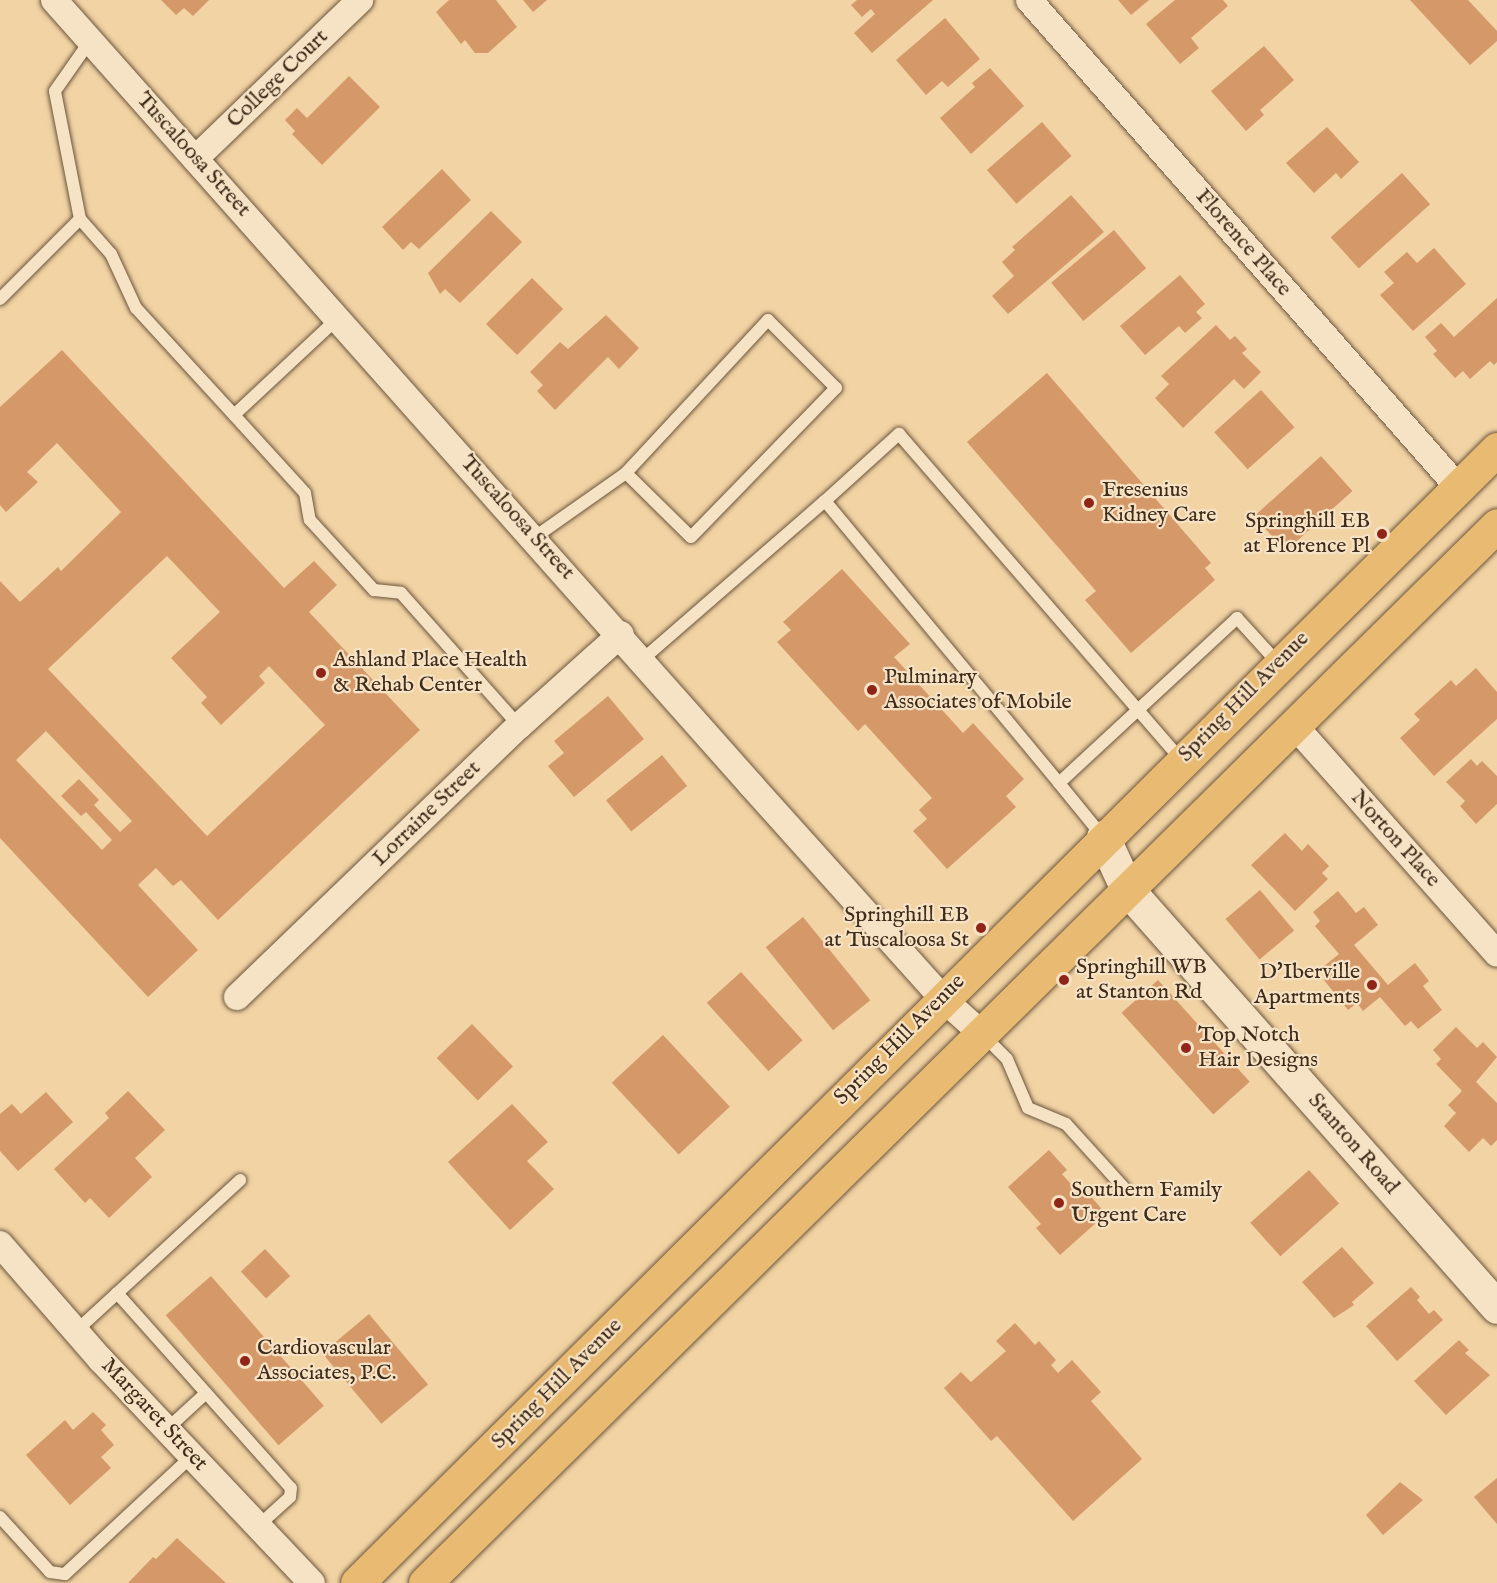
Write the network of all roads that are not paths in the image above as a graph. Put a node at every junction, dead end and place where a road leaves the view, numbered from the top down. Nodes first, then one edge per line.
1 (54, 0) edge
2 (360, 0) edge
3 (1029, 0) edge
4 (90, 41) junction
5 (196, 158) junction
6 (80, 219) junction
7 (0, 299) edge
8 (338, 318) junction
9 (234, 415) junction
10 (1497, 449) edge
11 (626, 473) junction
12 (1457, 486) junction
13 (825, 501) junction
14 (1497, 525) edge
15 (535, 537) junction
16 (621, 634) junction
17 (643, 659) junction
18 (1278, 663) junction
19 (1137, 711) junction
20 (1293, 724) junction
21 (519, 726) junction
22 (1181, 760) junction
23 (1059, 783) junction
24 (1103, 837) junction
25 (1127, 889) junction
26 (1497, 954) edge
27 (237, 997) dead end
28 (942, 998) junction
29 (981, 1034) junction
30 (240, 1180) dead end
31 (1124, 1188) dead end
32 (0, 1244) edge
33 (117, 1293) junction
34 (1497, 1307) edge
35 (76, 1331) junction
36 (206, 1393) junction
37 (167, 1429) junction
38 (192, 1456) junction
39 (0, 1517) edge
40 (258, 1526) junction
41 (312, 1583) edge
42 (357, 1583) edge
43 (425, 1583) edge

1 - 4 street, Tuscaloosa Street
2 - 5 street, College Court
3 - 12 street, Florence Place
4 - 5 street, Tuscaloosa Street
4 - 6 lane
5 - 8 street, Tuscaloosa Street
6 - 7 lane
6 - 9 lane
8 - 9 lane
8 - 15 street, Tuscaloosa Street
9 - 21 lane
10 - 12 main road, Spring Hill Avenue
11 - 11 lane
11 - 15 lane
12 - 18 main road, Spring Hill Avenue
13 - 17 lane
13 - 19 lane
13 - 23 lane
14 - 20 main road
15 - 16 street, Tuscaloosa Street
16 - 17 street, Tuscaloosa Street
16 - 21 street, Lorraine Street
17 - 28 street, Tuscaloosa Street
18 - 19 lane
18 - 22 main road, Spring Hill Avenue
19 - 22 lane
19 - 23 lane
20 - 25 main road
20 - 26 street, Norton Place
21 - 27 street, Lorraine Street
22 - 24 main road, Spring Hill Avenue
23 - 24 lane
24 - 25 street, Stanton Road
24 - 28 main road, Spring Hill Avenue
25 - 29 main road
25 - 34 street, Stanton Road
28 - 29 street, Tuscaloosa Street
28 - 42 main road, Spring Hill Avenue
29 - 31 lane
29 - 43 main road
30 - 33 lane
32 - 35 street, Margaret Street
33 - 35 lane
33 - 36 lane
35 - 37 street, Margaret Street
36 - 37 lane
36 - 40 lane
37 - 38 street, Margaret Street
38 - 39 lane
38 - 40 street, Margaret Street
40 - 41 street, Margaret Street

